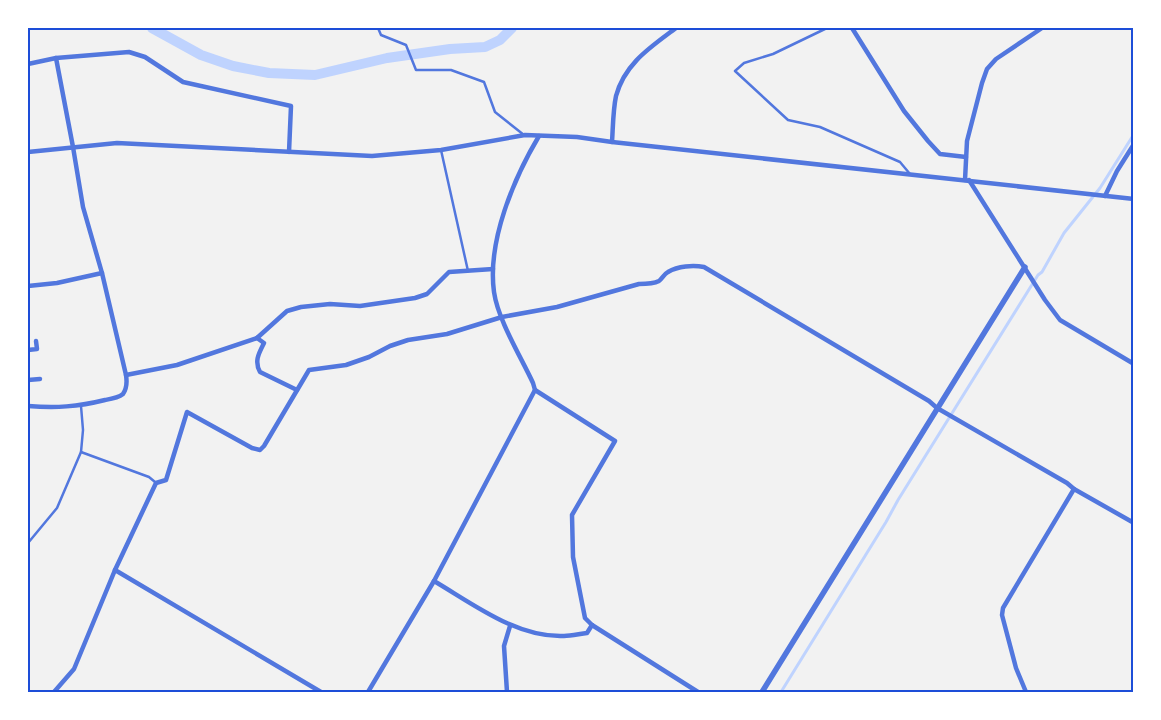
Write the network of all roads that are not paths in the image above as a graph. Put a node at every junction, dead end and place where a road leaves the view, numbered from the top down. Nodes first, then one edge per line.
1 (378, 28) edge
2 (676, 28) edge
3 (827, 28) edge
4 (852, 28) edge
5 (1042, 28) edge
6 (56, 58) junction
7 (28, 64) edge
8 (525, 136) junction
9 (539, 136) junction
10 (612, 142) junction
11 (1134, 144) edge
12 (74, 146) junction
13 (441, 150) junction
14 (28, 152) edge
15 (289, 152) junction
16 (966, 157) junction
17 (910, 174) junction
18 (967, 180) junction
19 (1105, 196) junction
20 (1134, 198) edge
21 (1025, 267) junction
22 (493, 269) junction
23 (468, 270) junction
24 (102, 273) junction
25 (28, 286) edge
26 (502, 317) junction
27 (257, 338) junction
28 (36, 341) dead end
29 (28, 350) edge
30 (1134, 364) edge
31 (126, 375) junction
32 (40, 379) dead end
33 (28, 380) edge
34 (297, 390) junction
35 (534, 390) junction
36 (28, 406) edge
37 (81, 406) junction
38 (937, 408) junction
39 (81, 452) junction
40 (156, 483) junction
41 (1074, 490) junction
42 (1134, 523) edge
43 (28, 543) edge
44 (115, 570) junction
45 (434, 581) junction
46 (592, 625) junction
47 (510, 626) junction
48 (54, 692) edge
49 (321, 692) edge
50 (368, 692) edge
51 (507, 692) edge
52 (698, 692) edge
53 (762, 692) edge
54 (1026, 692) edge

1 - 8 lane
2 - 10 street
3 - 17 lane
4 - 16 street
5 - 16 street
6 - 7 street
6 - 12 street
6 - 15 street
8 - 9 street
8 - 13 street
9 - 10 street
9 - 22 street
10 - 17 street
11 - 19 street
12 - 14 street
12 - 15 street
12 - 24 street
13 - 15 street
13 - 23 lane
16 - 18 street
17 - 18 street
18 - 19 street
18 - 21 street
19 - 20 street
21 - 30 street
21 - 38 street
22 - 23 street
22 - 26 street
23 - 27 street
24 - 25 street
24 - 31 street
26 - 34 street
26 - 35 street
26 - 38 street
27 - 31 street
27 - 34 street
28 - 29 street
31 - 37 street
32 - 33 street
34 - 40 street
35 - 45 street
35 - 46 street
36 - 37 street
37 - 39 lane
38 - 41 street
38 - 53 street
39 - 40 lane
39 - 43 lane
40 - 44 street
41 - 42 street
41 - 54 street
44 - 48 street
44 - 49 street
45 - 47 street
45 - 50 street
46 - 47 street
46 - 52 street
47 - 51 street

